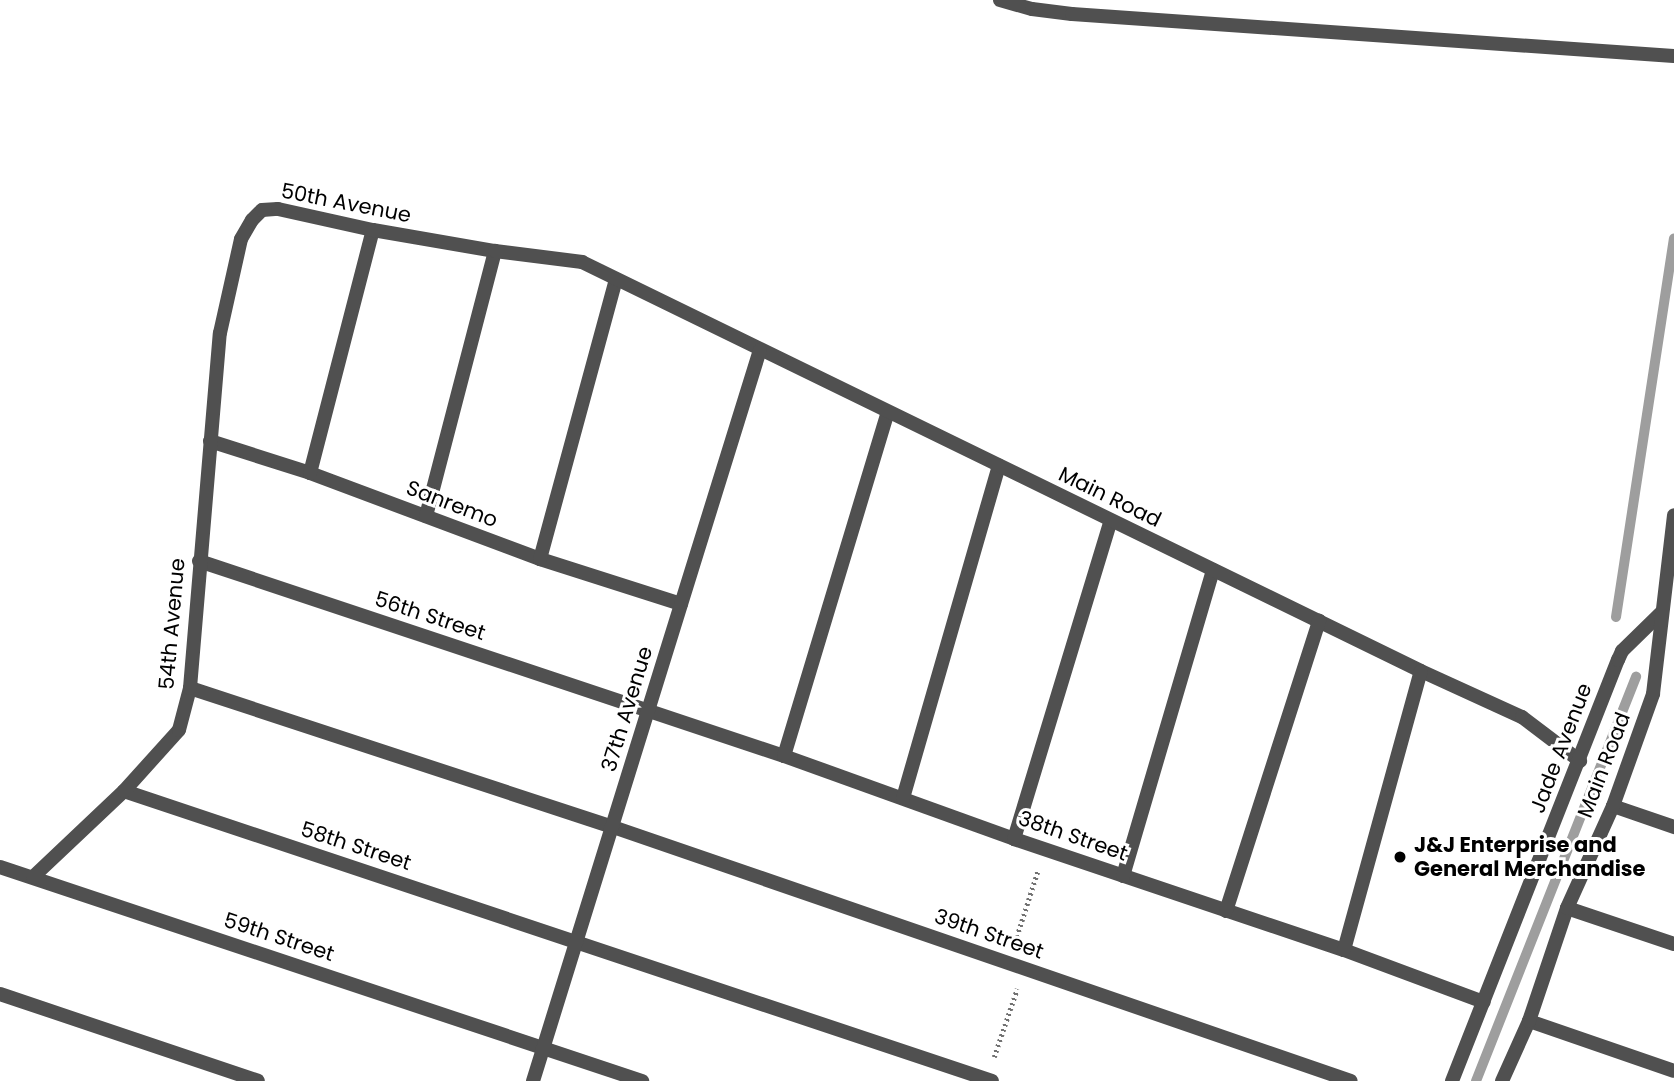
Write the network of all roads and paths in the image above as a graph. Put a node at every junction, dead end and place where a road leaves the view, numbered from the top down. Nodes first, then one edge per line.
1 (1000, 0) edge
2 (1674, 56) edge
3 (373, 230) junction
4 (495, 251) junction
5 (616, 279) junction
6 (760, 350) junction
7 (888, 412) junction
8 (210, 440) junction
9 (999, 466) junction
10 (310, 474) junction
11 (1674, 515) edge
12 (426, 516) junction
13 (1111, 520) junction
14 (540, 559) junction
15 (199, 561) junction
16 (1213, 570) junction
17 (681, 604) junction
18 (1661, 613) junction
19 (1319, 621) junction
20 (1420, 671) junction
21 (190, 688) junction
22 (648, 711) junction
23 (784, 756) junction
24 (1580, 761) junction
25 (124, 791) junction
26 (902, 798) junction
27 (1613, 806) junction
28 (613, 827) junction
29 (1674, 827) edge
30 (1014, 839) junction
31 (1045, 849) junction
32 (0, 867) edge
33 (1123, 876) junction
34 (33, 877) junction
35 (1567, 908) junction
36 (1226, 911) junction
37 (575, 941) junction
38 (1674, 944) edge
39 (1344, 950) junction
40 (1008, 963) junction
41 (1024, 968) junction
42 (0, 994) edge
43 (1484, 1002) junction
44 (1530, 1021) junction
45 (544, 1046) junction
46 (1674, 1071) edge
47 (989, 1080) edge
48 (258, 1081) edge
49 (533, 1081) edge
50 (642, 1081) edge
51 (1351, 1081) edge
52 (1452, 1081) edge
53 (1502, 1081) edge

1 - 2 street
3 - 4 street, 50th Avenue
3 - 8 street, 50th Avenue
3 - 10 street
4 - 5 street, 50th Avenue
4 - 12 street
5 - 6 street, Main Road
5 - 14 street
6 - 7 street, Main Road
6 - 17 street, 37th Avenue
7 - 9 street, Main Road
7 - 23 street
8 - 10 street, Sanremo
8 - 15 street, 54th Avenue
9 - 13 street, Main Road
9 - 26 street
10 - 12 street, Sanremo
11 - 18 street
12 - 14 street, Sanremo
13 - 16 street, Main Road
13 - 30 street
14 - 17 street, Sanremo
15 - 21 street, 54th Avenue
15 - 22 street, 56th Street
16 - 19 street, Main Road
16 - 33 street
17 - 22 street, 37th Avenue
18 - 24 street, Jade Avenue
18 - 27 street, Main Road
19 - 20 street, Main Road
19 - 36 street
20 - 24 street, Main Road
20 - 39 street
21 - 25 street, 54th Avenue
21 - 28 street, 39th Street
22 - 23 street, 38th Street
22 - 28 street, 37th Avenue
23 - 26 street, 38th Street
24 - 43 street, Jade Avenue
25 - 34 street, 54th Avenue
25 - 37 street, 58th Street
26 - 30 street, 38th Street
27 - 29 street
27 - 35 street, Main Road
28 - 37 street, 37th Avenue
28 - 40 street, 39th Street
30 - 31 street, 38th Street
31 - 33 street, 38th Street
31 - 40 path
32 - 34 street, 59th Street
33 - 36 street, 38th Street
34 - 45 street, 59th Street
35 - 38 street
35 - 44 street, Main Road
36 - 39 street, 38th Street
37 - 45 street, 37th Avenue
37 - 47 street, 58th Street
39 - 43 street, 38th Street
40 - 41 street, 39th Street
41 - 47 path
41 - 51 street, 39th Street
42 - 48 street
43 - 52 street, Jade Avenue
44 - 46 street
44 - 53 street, Main Road
45 - 49 street, 37th Avenue
45 - 50 street, 59th Street

